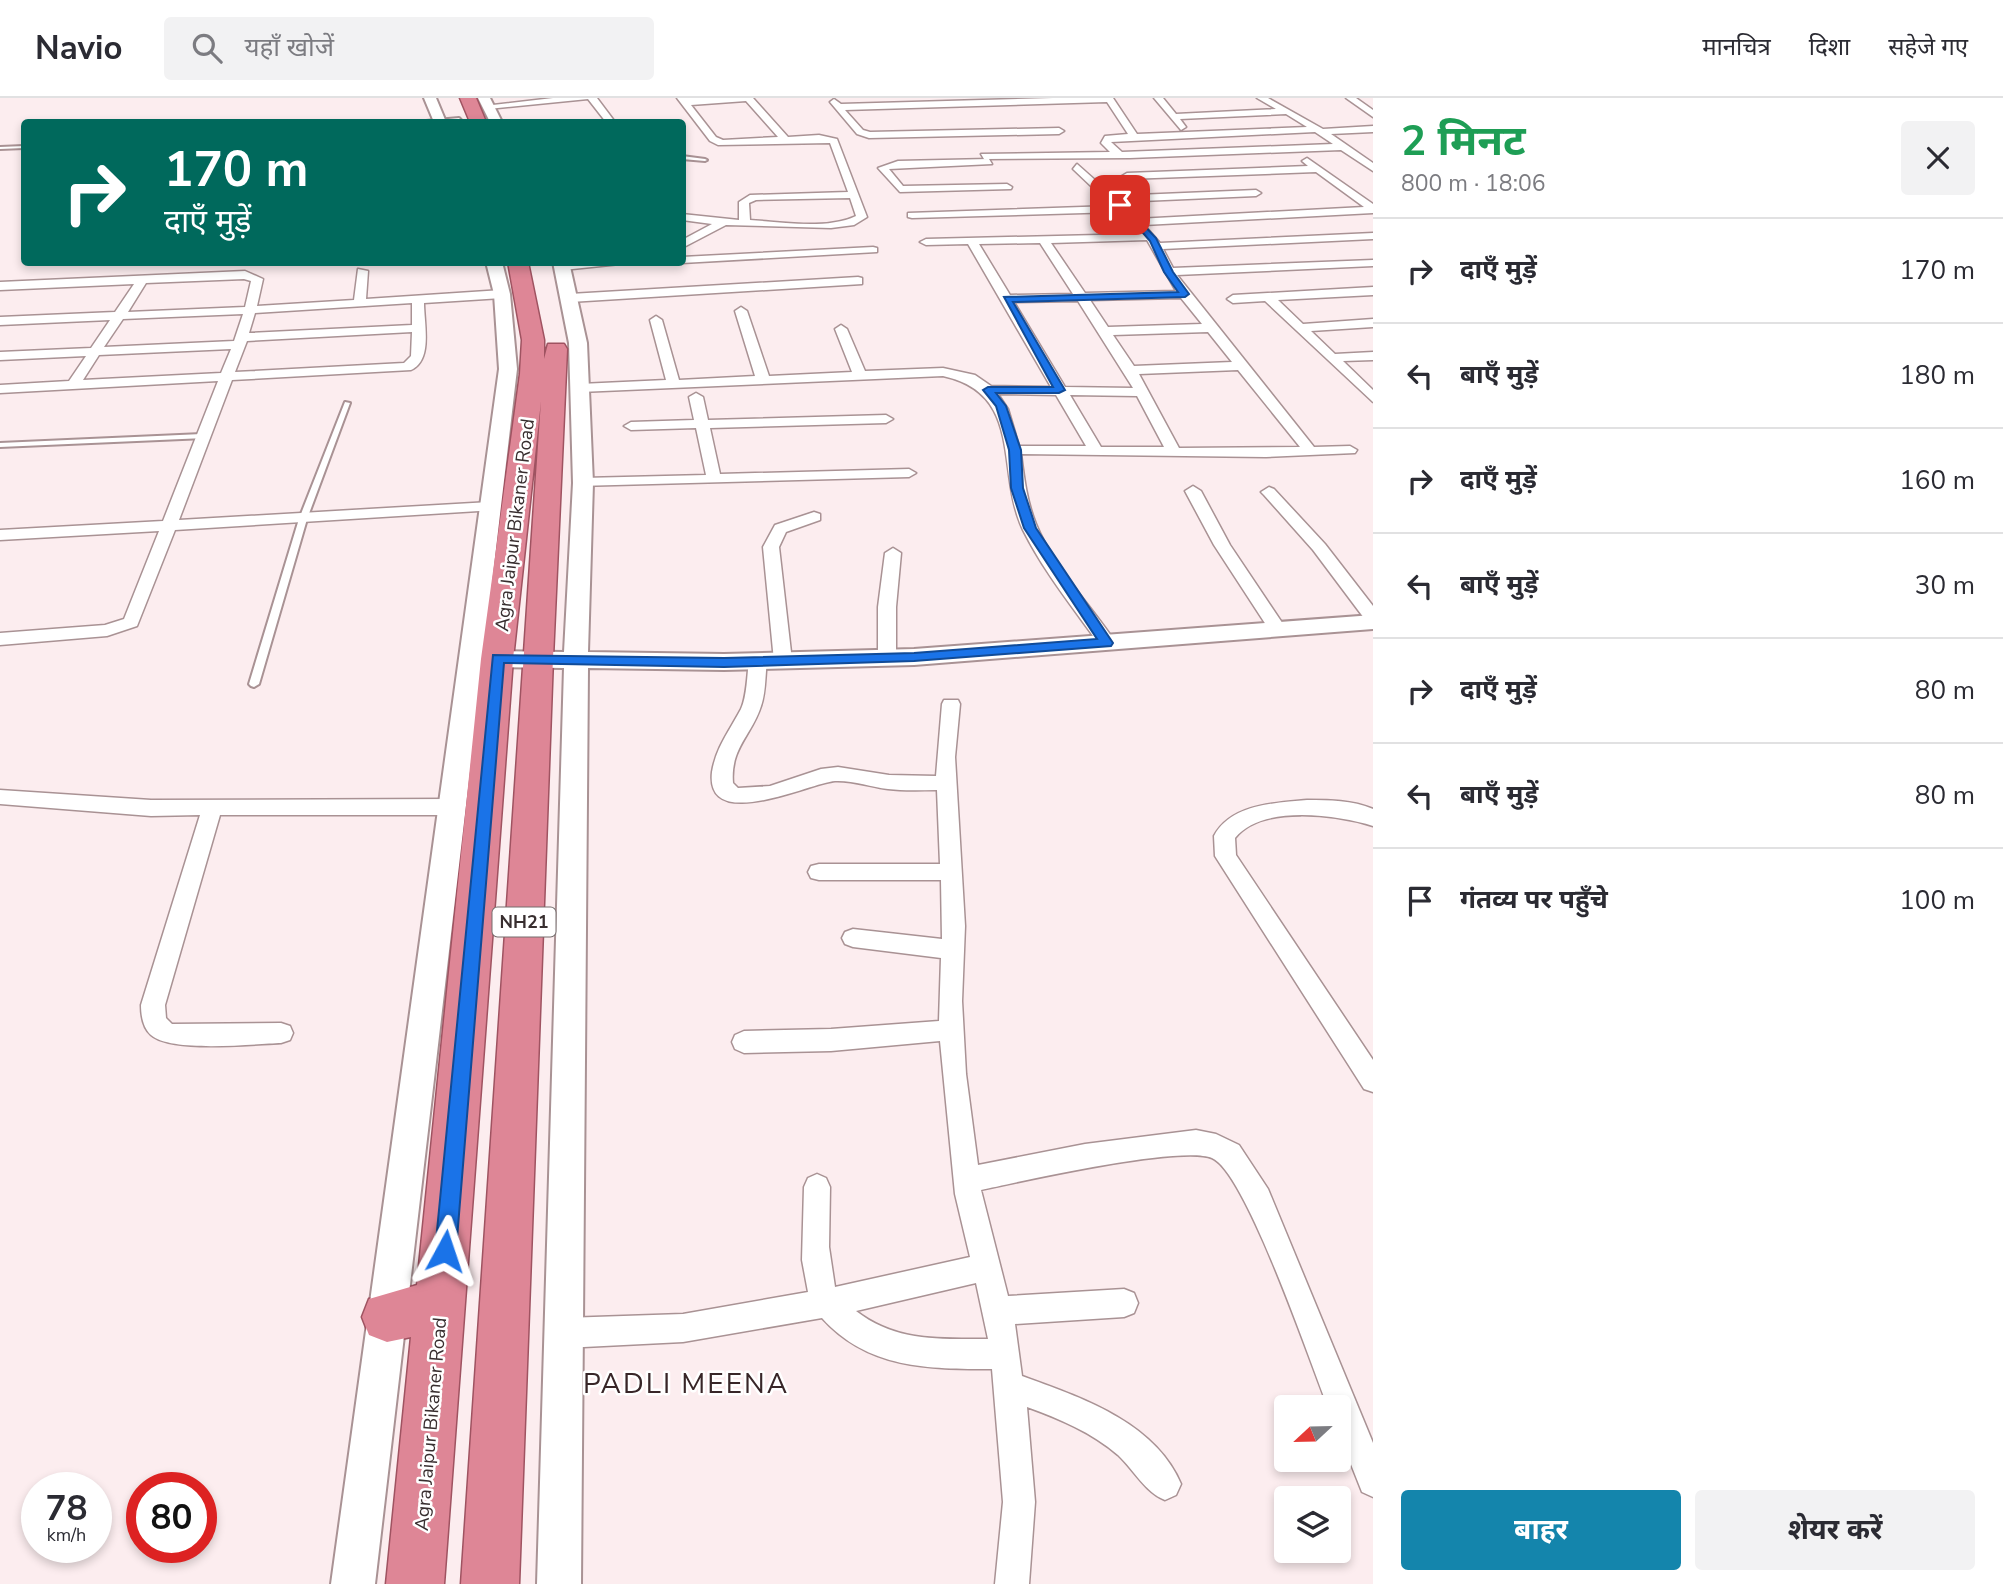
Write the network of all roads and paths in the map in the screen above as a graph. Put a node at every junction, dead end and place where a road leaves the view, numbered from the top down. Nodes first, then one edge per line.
1 (430, 98) edge
2 (451, 98) edge
3 (468, 98) edge
4 (585, 98) edge
5 (592, 98) edge
6 (748, 98) edge
7 (830, 98) edge
8 (1109, 98) edge
9 (1158, 98) edge
10 (1261, 98) edge
11 (1350, 98) edge
12 (683, 100) edge
13 (1025, 100) edge
14 (486, 102) edge
15 (1209, 103) dead end
16 (839, 107) junction
17 (1287, 111) junction
18 (1225, 114) junction
19 (1373, 114) edge
20 (1042, 115) dead end
21 (1172, 117) junction
22 (434, 119) edge
23 (459, 119) edge
24 (477, 119) edge
25 (494, 119) edge
26 (608, 119) edge
27 (1050, 123) dead end
28 (1373, 129) edge
29 (1317, 130) junction
30 (1059, 131) junction
31 (970, 133) junction
32 (1186, 134) junction
33 (1135, 136) junction
34 (1068, 139) dead end
35 (786, 140) junction
36 (21, 147) edge
37 (1342, 147) junction
38 (0, 148) edge
39 (1076, 148) dead end
40 (1290, 149) junction
41 (1119, 155) junction
42 (1085, 156) junction
43 (686, 158) edge
44 (705, 160) dead end
45 (1077, 167) dead end
46 (1373, 168) edge
47 (1318, 169) junction
48 (1230, 172) junction
49 (1127, 176) dead end
50 (1004, 183) junction
51 (1256, 193) junction
52 (853, 195) junction
53 (1113, 199) junction
54 (1124, 209) junction
55 (1373, 210) edge
56 (912, 215) dead end
57 (1282, 215) junction
58 (686, 217) edge
59 (724, 222) junction
60 (1136, 222) junction
61 (746, 224) junction
62 (1373, 236) edge
63 (1044, 240) junction
64 (972, 241) junction
65 (1154, 241) junction
66 (926, 242) dead end
67 (686, 244) edge
68 (873, 250) dead end
69 (686, 260) edge
70 (1373, 263) edge
71 (555, 266) edge
72 (556, 266) edge
73 (362, 271) dead end
74 (1169, 272) junction
75 (510, 278) edge
76 (144, 279) junction
77 (858, 281) dead end
78 (0, 286) edge
79 (1373, 292) edge
80 (1185, 294) junction
81 (1083, 297) junction
82 (1268, 297) junction
83 (570, 298) junction
84 (1007, 299) junction
85 (1233, 299) dead end
86 (418, 300) junction
87 (360, 303) junction
88 (252, 310) junction
89 (741, 311) dead end
90 (118, 315) junction
91 (656, 320) dead end
92 (0, 321) edge
93 (1373, 324) edge
94 (418, 328) junction
95 (1212, 328) junction
96 (1300, 328) junction
97 (841, 329) dead end
98 (1105, 331) junction
99 (241, 341) junction
100 (93, 351) junction
101 (0, 356) edge
102 (1373, 356) edge
103 (1332, 358) junction
104 (1243, 366) junction
105 (1130, 370) junction
106 (860, 375) junction
107 (226, 377) junction
108 (762, 379) junction
109 (673, 383) junction
110 (73, 385) junction
111 (580, 388) junction
112 (0, 389) edge
113 (988, 390) junction
114 (1059, 390) junction
115 (1143, 392) junction
116 (1372, 396) edge
117 (695, 397) dead end
118 (347, 403) dead end
119 (886, 419) dead end
120 (703, 425) junction
121 (631, 426) dead end
122 (202, 436) junction
123 (0, 445) edge
124 (1015, 450) junction
125 (1350, 450) dead end
126 (1096, 451) junction
127 (1310, 451) junction
128 (1174, 452) junction
129 (909, 473) dead end
130 (713, 479) junction
131 (583, 483) junction
132 (1193, 491) dead end
133 (1269, 492) dead end
134 (490, 508) junction
135 (814, 517) dead end
136 (303, 519) junction
137 (169, 524) junction
138 (0, 535) edge
139 (498, 548) junction
140 (893, 553) dead end
141 (1373, 620) edge
142 (1278, 630) junction
143 (0, 639) edge
144 (1107, 643) junction
145 (887, 656) junction
146 (537, 657) junction
147 (497, 659) junction
148 (576, 659) junction
149 (758, 661) junction
150 (783, 661) junction
151 (254, 684) dead end
152 (951, 704) dead end
153 (946, 783) junction
154 (0, 797) edge
155 (452, 807) junction
156 (212, 808) junction
157 (1373, 818) edge
158 (818, 872) dead end
159 (951, 872) junction
160 (853, 938) dead end
161 (953, 950) junction
162 (951, 1030) junction
163 (281, 1033) dead end
164 (744, 1042) dead end
165 (1373, 1081) edge
166 (967, 1180) junction
167 (817, 1187) dead end
168 (986, 1267) junction
169 (827, 1303) junction
170 (1124, 1303) dead end
171 (440, 1305) junction
172 (997, 1311) junction
173 (387, 1317) junction
174 (564, 1334) junction
175 (1004, 1354) junction
176 (1009, 1386) junction
177 (1373, 1481) edge
178 (1166, 1483) dead end
179 (353, 1584) edge
180 (415, 1584) edge
181 (490, 1584) edge
182 (559, 1584) edge
183 (1012, 1584) edge

1 - 22 street
2 - 23 highway
3 - 24 highway
4 - 14 street
5 - 26 street
6 - 12 street
6 - 35 street
7 - 16 street
8 - 13 street
8 - 33 street
9 - 21 street
10 - 17 street
11 - 19 street
12 - 35 street
13 - 16 street
13 - 20 street
14 - 25 street
15 - 18 street
16 - 31 street
17 - 18 street
17 - 29 street
18 - 21 street
21 - 32 street
27 - 30 street
28 - 29 street
29 - 32 street
29 - 37 street
30 - 31 street
30 - 34 street
31 - 50 street
32 - 33 street
33 - 41 street
35 - 52 street
36 - 38 lane
37 - 40 street
37 - 46 street
39 - 42 street
40 - 41 street
40 - 47 street
41 - 42 street
42 - 50 street
43 - 44 lane
45 - 53 street
47 - 48 street
47 - 55 street
48 - 49 street
48 - 51 street
50 - 50 street
50 - 54 street
50 - 56 street
51 - 53 street
51 - 57 street
52 - 61 street
52 - 61 street
53 - 54 street
54 - 60 street
55 - 57 street
57 - 60 street
58 - 59 street
59 - 61 street
59 - 67 street
60 - 65 street
62 - 65 street
63 - 64 street
63 - 65 street
63 - 81 street
64 - 66 street
64 - 84 street
65 - 74 street
68 - 69 street
70 - 74 street
71 - 146 highway, Agra Jaipur Bikaner Road / NH21
72 - 83 street
73 - 87 street
74 - 80 street
75 - 86 street
75 - 134 street
75 - 139 highway, Agra Jaipur Bikaner Road / NH21
76 - 78 street
76 - 88 street
76 - 90 street
77 - 83 street
79 - 82 street
80 - 81 street
80 - 95 street
81 - 84 street
81 - 98 street
82 - 85 street
82 - 96 street
83 - 111 street
84 - 114 street
86 - 87 street
86 - 94 street
87 - 88 street
88 - 90 street
88 - 99 street
89 - 108 street
90 - 92 street
90 - 100 street
91 - 109 street
93 - 96 street
94 - 99 street
94 - 107 street
95 - 98 street
95 - 104 street
96 - 103 street
97 - 106 street
98 - 105 street
99 - 100 street
99 - 107 street
100 - 101 street
100 - 110 street
102 - 103 street
103 - 116 street
104 - 105 street
104 - 127 street
105 - 115 street
106 - 108 street
106 - 113 street
107 - 110 street
107 - 122 street
108 - 109 street
109 - 111 street
110 - 112 street
111 - 131 street
113 - 114 street
113 - 124 street
114 - 115 street
114 - 126 street
115 - 128 street
117 - 120 street
118 - 136 lane
119 - 120 street
120 - 121 street
120 - 130 street
122 - 123 lane
122 - 137 street
124 - 126 street
124 - 144 street
125 - 127 street
126 - 128 street
127 - 128 street
129 - 130 street
130 - 131 street
131 - 148 street
132 - 142 street
133 - 141 street
134 - 136 street
134 - 139 street
135 - 150 street
136 - 137 street
136 - 151 lane
137 - 138 street
137 - 143 street
139 - 147 highway, Agra Jaipur Bikaner Road / NH21
139 - 155 street
140 - 145 street
141 - 142 street
142 - 144 street
144 - 145 street
145 - 150 street
146 - 147 street
146 - 148 street
146 - 181 highway, Agra Jaipur Bikaner Road / NH21
147 - 171 highway, Agra Jaipur Bikaner Road / NH21
148 - 149 street
148 - 174 street
149 - 150 street
149 - 153 street
152 - 153 street
153 - 159 street
154 - 156 street
155 - 156 street
155 - 173 street
156 - 163 street
157 - 165 street
158 - 159 street
159 - 161 street
160 - 161 street
161 - 162 street
162 - 164 street
162 - 166 street
166 - 168 street
166 - 177 street
167 - 169 street
168 - 169 street
168 - 172 street
169 - 174 street
169 - 175 street
170 - 172 street
171 - 173 highway
171 - 180 highway, Agra Jaipur Bikaner Road / NH21
172 - 175 street
173 - 179 street
174 - 182 street
175 - 176 street
176 - 178 street
176 - 183 street

